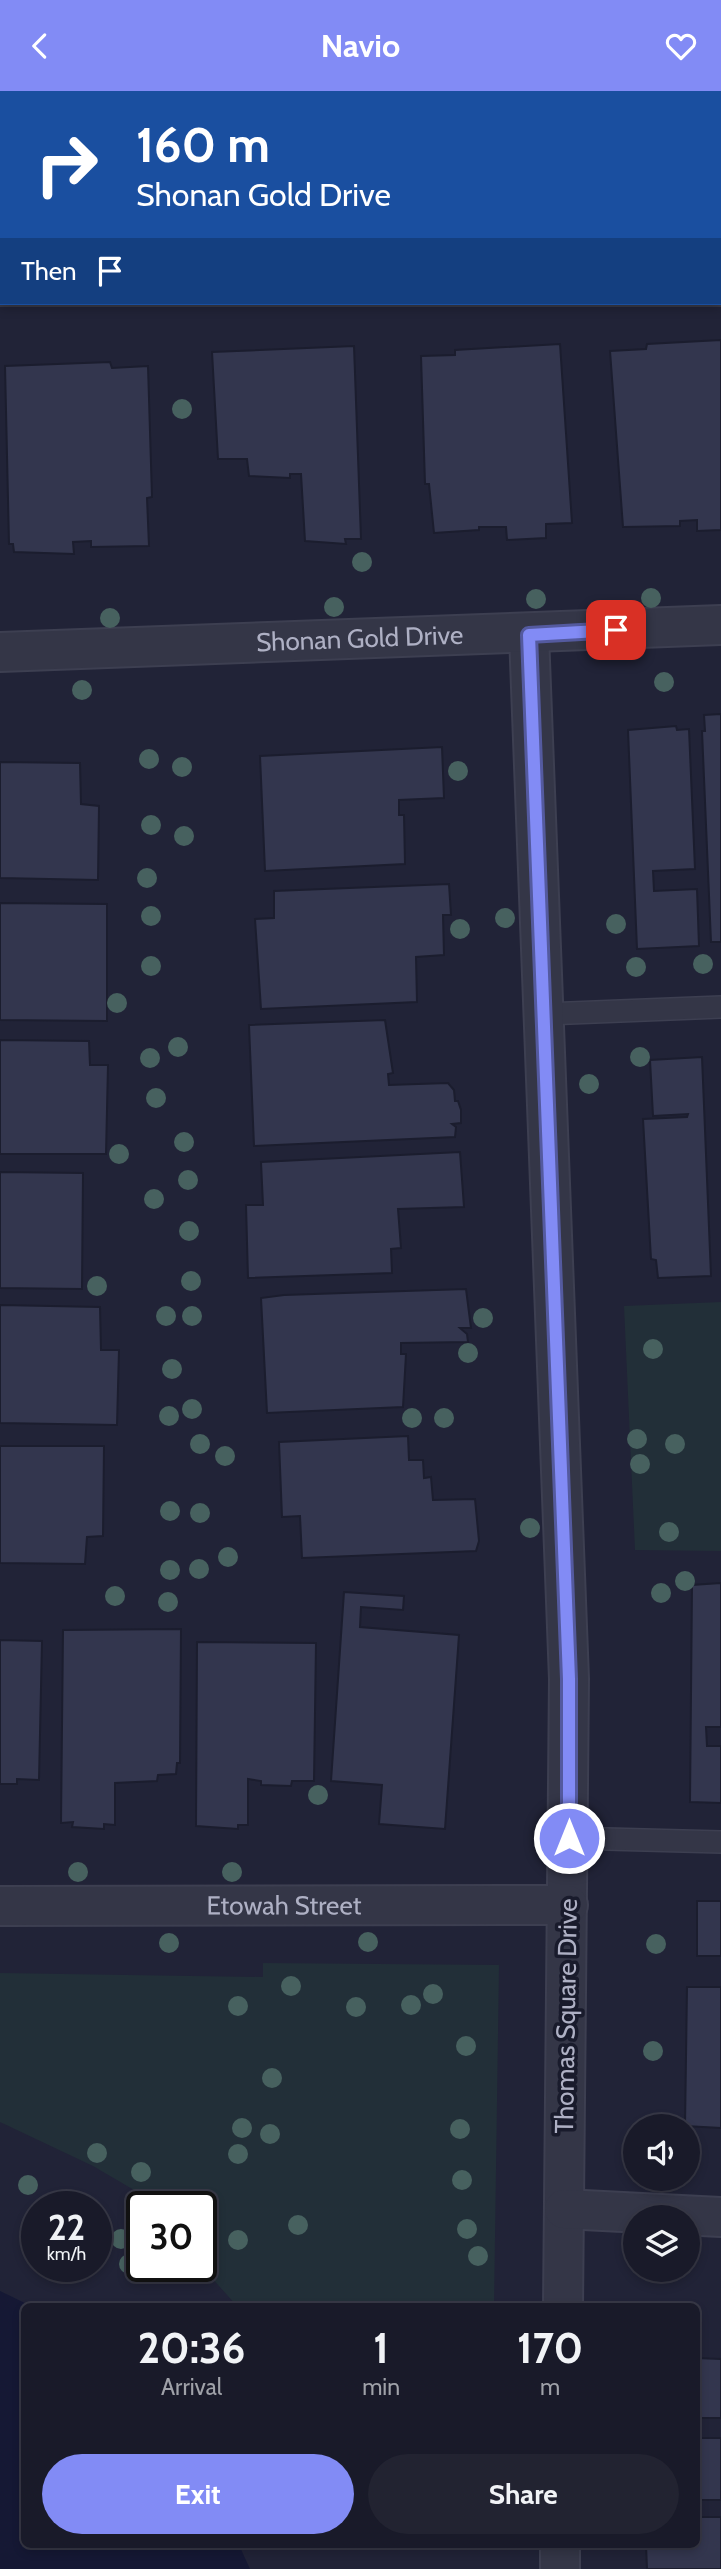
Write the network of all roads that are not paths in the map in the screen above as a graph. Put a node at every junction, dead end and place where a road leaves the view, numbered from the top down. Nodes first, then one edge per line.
1 (721, 625) edge
2 (529, 635) junction
3 (0, 652) edge
4 (721, 1007) edge
5 (545, 1014) junction
6 (569, 1838) junction
7 (721, 1842) edge
8 (568, 1905) junction
9 (0, 1906) edge
10 (564, 2209) junction
11 (721, 2217) edge
12 (563, 2303) edge
13 (560, 2548) edge
14 (560, 2569) edge

1 - 2 street, Shonan Gold Drive
2 - 3 street, Shonan Gold Drive
2 - 5 street, Thomas Square Drive
4 - 5 lane
5 - 6 street, Thomas Square Drive
6 - 7 lane
6 - 8 street, Thomas Square Drive
8 - 9 street, Etowah Street
8 - 10 street, Thomas Square Drive
10 - 11 street
10 - 12 street, Thomas Square Drive
13 - 14 street

